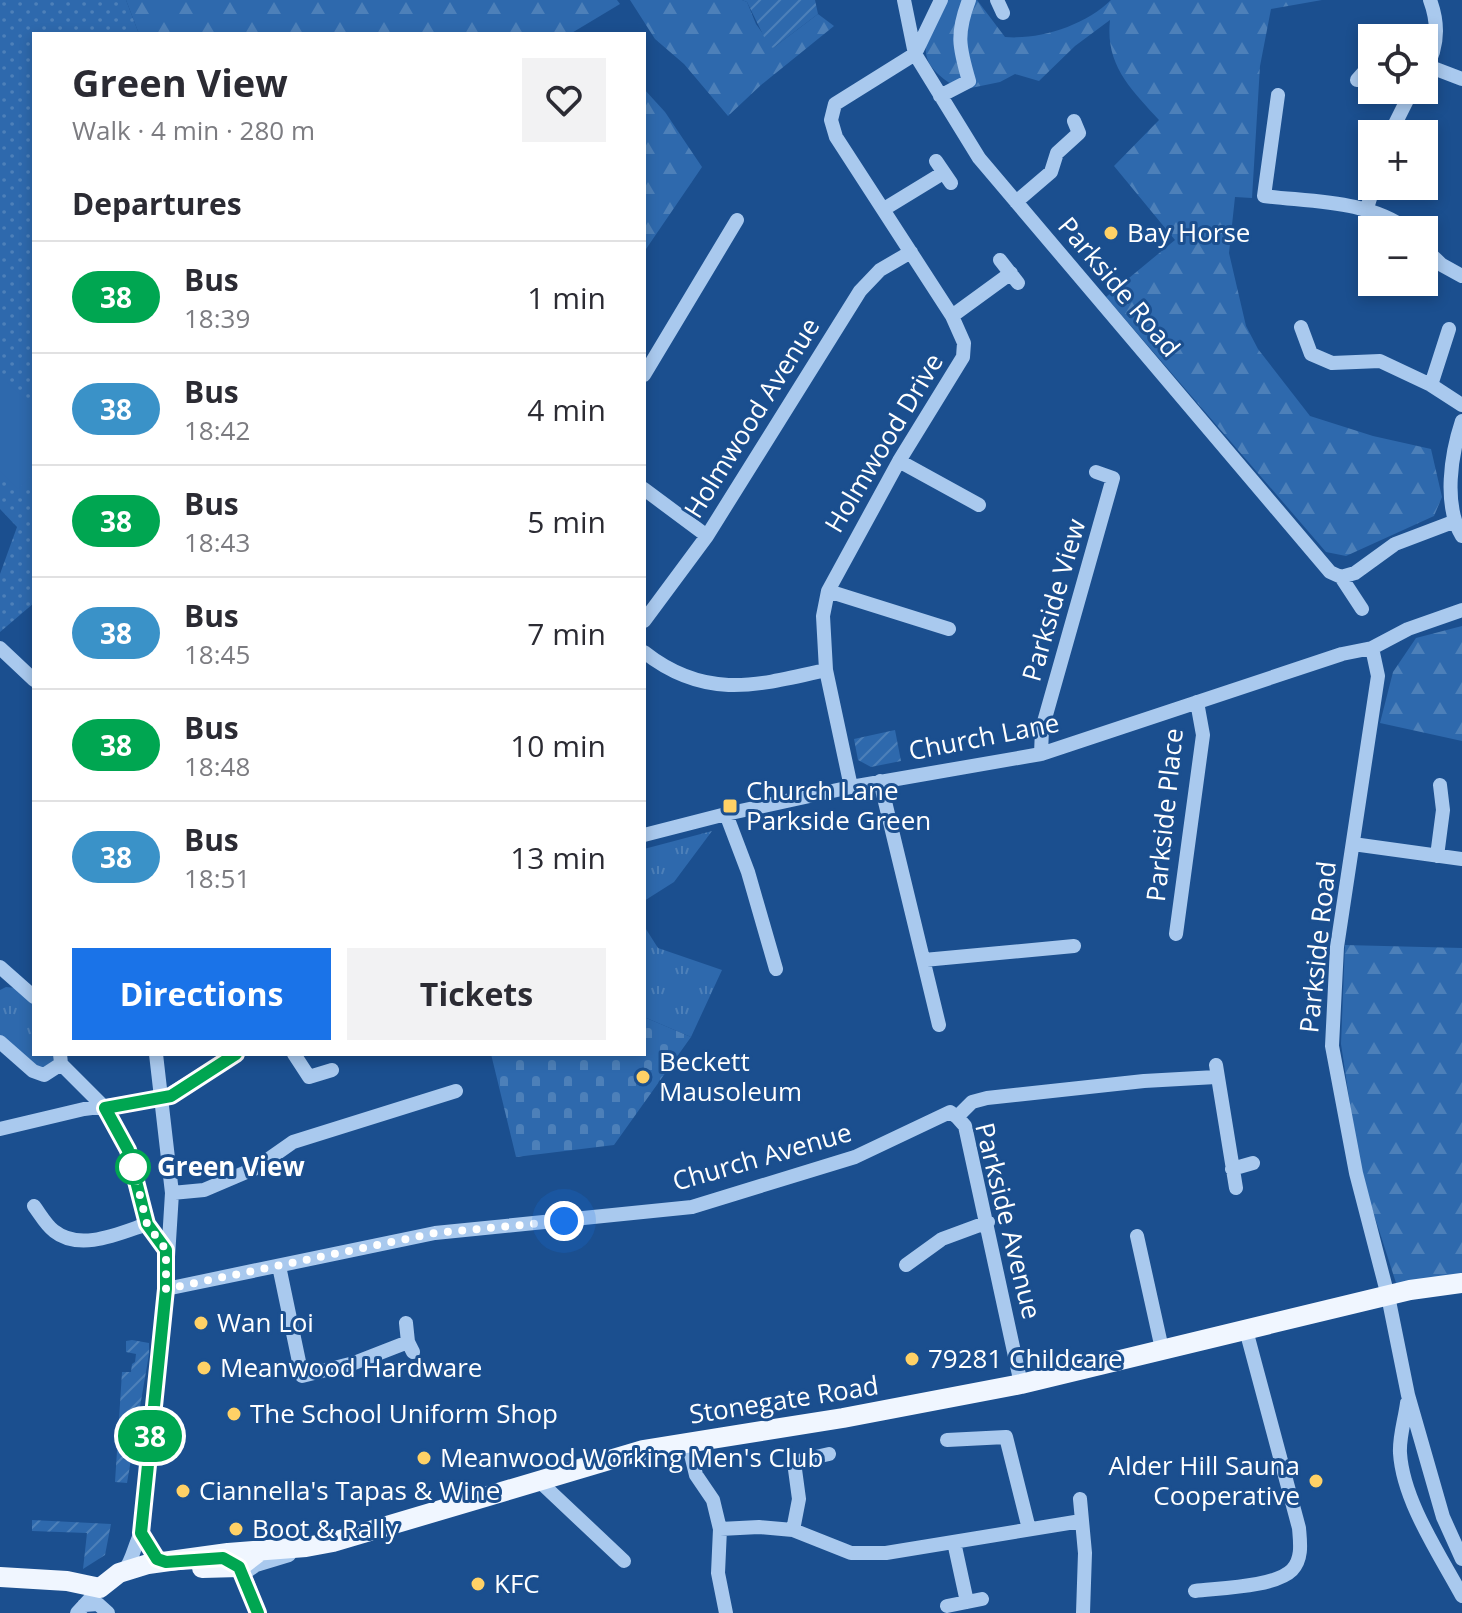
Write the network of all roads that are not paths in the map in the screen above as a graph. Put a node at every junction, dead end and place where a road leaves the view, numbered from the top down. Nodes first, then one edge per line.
1 (904, 0) edge
2 (941, 0) edge
3 (969, 0) edge
4 (1430, 0) edge
5 (1437, 24) edge
6 (915, 54) junction
7 (1438, 72) edge
8 (1462, 79) edge
9 (1278, 95) dead end
10 (940, 96) junction
11 (1074, 121) dead end
12 (944, 173) dead end
13 (1370, 200) edge
14 (1016, 202) junction
15 (1367, 208) junction
16 (884, 209) junction
17 (1385, 216) edge
18 (737, 220) dead end
19 (911, 252) junction
20 (1000, 260) dead end
21 (1438, 261) edge
22 (1462, 276) edge
23 (952, 316) junction
24 (1301, 327) dead end
25 (1449, 329) dead end
26 (646, 372) edge
27 (1431, 385) junction
28 (1462, 405) edge
29 (1462, 421) edge
30 (899, 461) junction
31 (1096, 472) dead end
32 (1457, 473) edge
33 (646, 490) edge
34 (979, 505) dead end
35 (1453, 522) junction
36 (707, 536) junction
37 (1462, 536) edge
38 (1341, 577) junction
39 (828, 591) junction
40 (1362, 609) dead end
41 (1462, 610) edge
42 (646, 618) edge
43 (949, 629) dead end
44 (0, 648) edge
45 (1372, 648) junction
46 (646, 654) edge
47 (826, 670) junction
48 (32, 678) edge
49 (1197, 702) junction
50 (1041, 754) junction
51 (880, 781) junction
52 (1440, 785) dead end
53 (851, 787) junction
54 (726, 814) junction
55 (646, 834) edge
56 (1353, 844) junction
57 (1437, 856) junction
58 (1462, 859) edge
59 (1176, 934) dead end
60 (1074, 946) dead end
61 (924, 960) junction
62 (776, 969) dead end
63 (3, 975) edge
64 (32, 996) edge
65 (939, 1025) dead end
66 (0, 1042) edge
67 (156, 1056) edge
68 (233, 1056) edge
69 (295, 1056) edge
70 (61, 1059) edge
71 (332, 1070) dead end
72 (456, 1091) dead end
73 (162, 1099) junction
74 (105, 1108) junction
75 (957, 1117) junction
76 (0, 1129) edge
77 (1253, 1163) dead end
78 (1232, 1169) junction
79 (1236, 1188) dead end
80 (172, 1193) junction
81 (34, 1206) dead end
82 (988, 1222) junction
83 (147, 1224) junction
84 (1137, 1236) dead end
85 (166, 1250) junction
86 (906, 1265) dead end
87 (279, 1266) junction
88 (1462, 1283) edge
89 (166, 1289) junction
90 (1388, 1296) junction
91 (406, 1323) dead end
92 (1246, 1330) junction
93 (1162, 1349) junction
94 (1021, 1384) junction
95 (1408, 1395) junction
96 (947, 1440) dead end
97 (688, 1442) junction
98 (829, 1454) dead end
99 (538, 1480) junction
100 (1080, 1499) dead end
101 (1081, 1521) junction
102 (720, 1529) junction
103 (1029, 1529) junction
104 (793, 1530) junction
105 (141, 1533) junction
106 (954, 1542) junction
107 (306, 1547) junction
108 (257, 1553) junction
109 (1462, 1559) edge
110 (624, 1561) dead end
111 (175, 1564) junction
112 (242, 1572) junction
113 (121, 1573) junction
114 (0, 1577) edge
115 (1195, 1591) dead end
116 (1462, 1596) edge
117 (982, 1599) dead end
118 (967, 1602) junction
119 (947, 1606) dead end
120 (80, 1609) edge
121 (108, 1613) edge
122 (258, 1613) edge
123 (726, 1613) edge
124 (1083, 1613) edge

1 - 6 street, Parkside Road
2 - 6 street
3 - 10 street
4 - 5 street
6 - 10 street, Parkside Road
6 - 16 street, Holmwood Drive
7 - 8 street
9 - 15 street
10 - 14 street, Parkside Road
11 - 14 street
12 - 16 street
13 - 15 street
14 - 38 street, Parkside Road
15 - 17 street
16 - 19 street, Holmwood Drive
18 - 26 street
19 - 23 street, Holmwood Drive
19 - 36 street, Holmwood Avenue
20 - 23 street
21 - 22 street
23 - 30 street, Holmwood Drive
24 - 27 street
25 - 27 street
27 - 28 street
29 - 32 street
30 - 34 street
30 - 39 street, Holmwood Drive
31 - 50 street, Parkside View
32 - 35 street
33 - 36 street
35 - 37 street
35 - 38 street
36 - 42 street, Holmwood Avenue
38 - 40 street, Parkside Road
39 - 43 street
39 - 47 street, Holmwood Drive
41 - 45 street, Church Lane
44 - 48 street
45 - 49 street, Church Lane
45 - 56 street, Parkside Road
46 - 47 street
47 - 53 street, Holmwood Drive
49 - 50 street, Church Lane
49 - 59 street, Parkside Place
50 - 51 street, Church Lane
51 - 53 street, Church Lane
51 - 61 street
52 - 57 street
53 - 54 street, Church Lane
54 - 55 street, Church Lane
54 - 62 street
56 - 57 street
56 - 90 street, Parkside Road
57 - 58 street
60 - 61 street
61 - 65 street
63 - 64 street
66 - 70 street
67 - 73 street
68 - 73 street
69 - 71 street
70 - 74 street
72 - 80 street
73 - 74 street
73 - 80 street
74 - 76 street
74 - 83 street
75 - 78 street, Church Avenue
75 - 82 street, Parkside Avenue
75 - 87 street, Church Avenue
77 - 78 street
78 - 79 street
80 - 85 street
81 - 83 street
82 - 86 street
82 - 94 street, Parkside Avenue
83 - 85 street
84 - 93 street
85 - 89 street
87 - 89 street, Church Avenue
87 - 91 street
88 - 90 main road, Stonegate Road
89 - 105 street
90 - 92 main road, Stonegate Road
90 - 95 street, Parkside Road
92 - 93 main road, Stonegate Road
92 - 115 street
93 - 94 main road, Stonegate Road
94 - 97 main road, Stonegate Road
95 - 109 street, Parkside Road
95 - 116 street
96 - 103 street
97 - 99 main road, Stonegate Road
97 - 102 street
98 - 104 street
99 - 107 main road, Stonegate Road
99 - 110 street
100 - 101 street
101 - 103 street
101 - 124 street
102 - 104 street
102 - 123 street
103 - 106 street
104 - 106 street
105 - 111 street
105 - 113 street
106 - 118 street
107 - 108 main road, Stonegate Road
107 - 112 street, Stonegate Road
108 - 111 main road, Stonegate Road
108 - 112 main road
111 - 112 main road, Stonegate Road
111 - 113 main road, Stonegate Road
111 - 113 main road, Stonegate Road
112 - 122 street
113 - 114 main road
113 - 120 street
117 - 118 street
118 - 119 street
120 - 121 street

